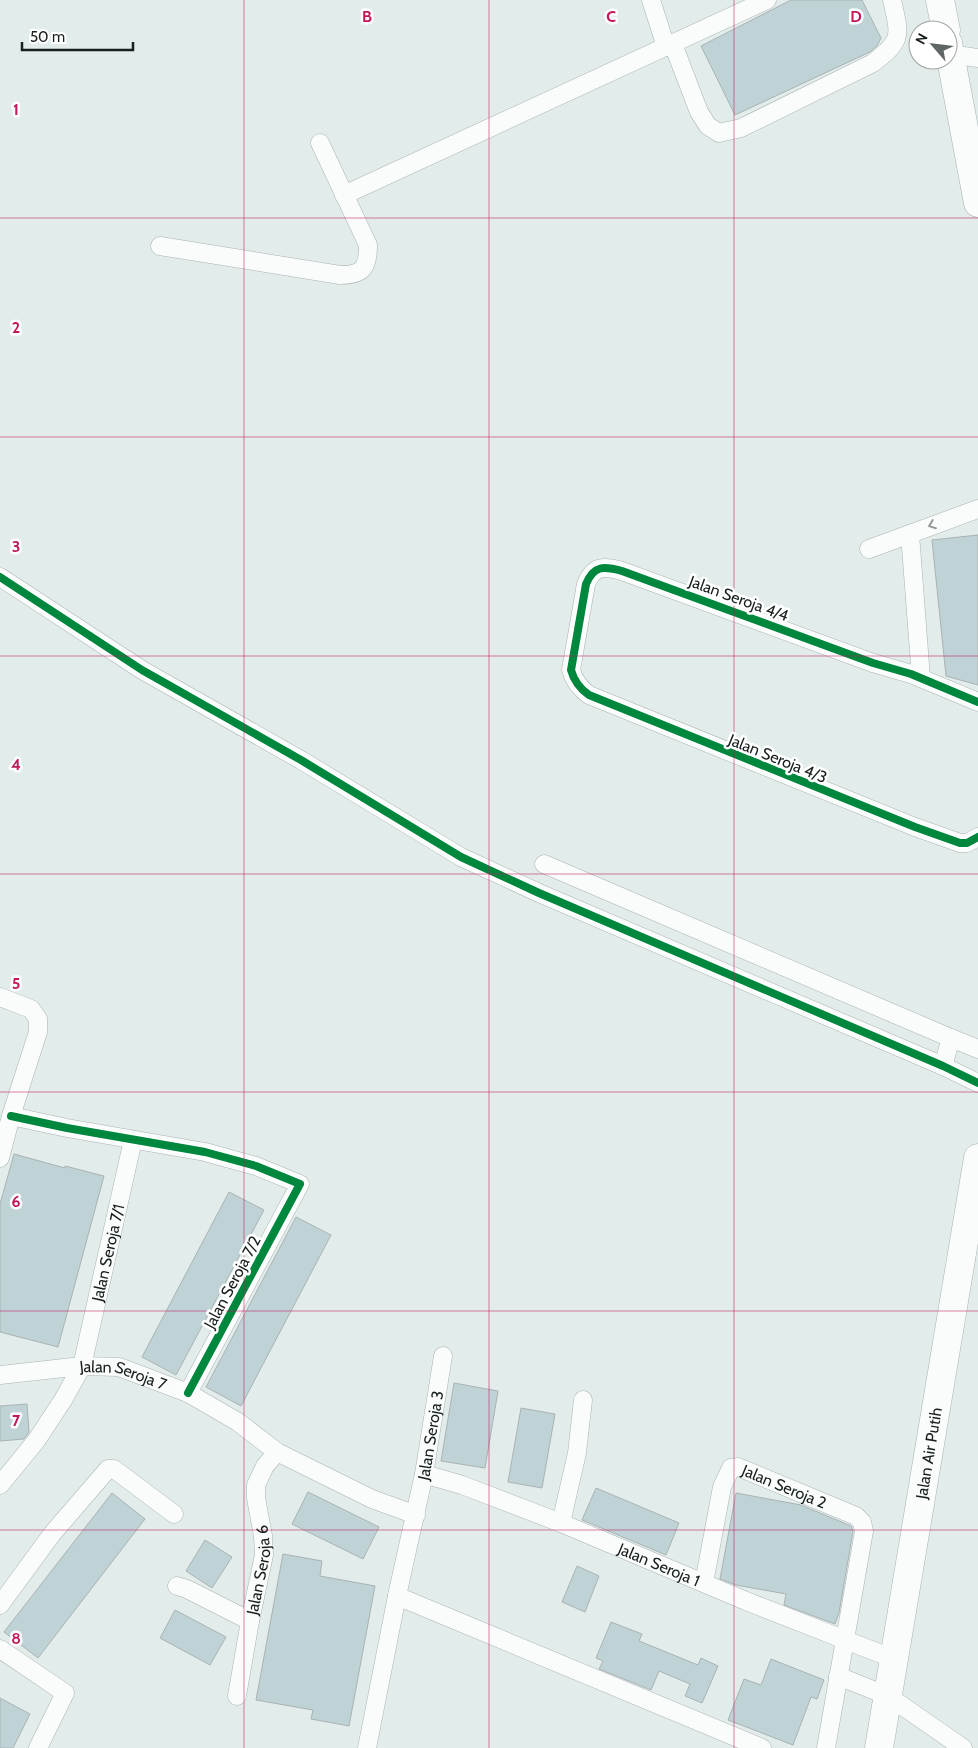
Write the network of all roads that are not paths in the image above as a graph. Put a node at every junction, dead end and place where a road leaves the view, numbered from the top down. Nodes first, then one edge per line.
1 (651, 0) edge
2 (767, 0) edge
3 (892, 0) edge
4 (940, 0) edge
5 (944, 20) edge
6 (670, 46) junction
7 (958, 48) edge
8 (978, 58) edge
9 (953, 70) edge
10 (320, 142) dead end
11 (344, 195) junction
12 (978, 203) edge
13 (160, 246) dead end
14 (978, 509) edge
15 (910, 534) junction
16 (869, 549) dead end
17 (0, 577) edge
18 (921, 678) junction
19 (574, 680) joint
20 (978, 702) edge
21 (978, 837) edge
22 (544, 864) dead end
23 (0, 996) edge
24 (951, 1038) junction
25 (978, 1049) edge
26 (943, 1066) junction
27 (978, 1083) edge
28 (11, 1116) junction
29 (133, 1140) junction
30 (0, 1158) edge
31 (978, 1158) edge
32 (443, 1356) dead end
33 (82, 1366) junction
34 (0, 1375) edge
35 (188, 1393) junction
36 (583, 1400) dead end
37 (277, 1452) junction
38 (424, 1474) junction
39 (0, 1485) edge
40 (174, 1514) dead end
41 (416, 1515) junction
42 (561, 1523) junction
43 (704, 1583) junction
44 (177, 1586) dead end
45 (397, 1596) junction
46 (0, 1605) edge
47 (250, 1621) junction
48 (845, 1639) junction
49 (0, 1649) edge
50 (894, 1659) junction
51 (838, 1676) junction
52 (237, 1696) dead end
53 (888, 1696) junction
54 (38, 1748) edge
55 (367, 1748) edge
56 (762, 1748) edge
57 (826, 1748) edge
58 (879, 1748) edge
59 (963, 1748) edge

1 - 6 street
2 - 6 street
3 - 6 street
4 - 5 main road
6 - 11 street
7 - 8 street
9 - 12 main road
10 - 11 street
11 - 13 street
14 -> 15 street
15 - 16 street
15 - 18 street
17 - 26 street
18 - 19 street, Jalan Seroja 4/4
18 - 20 street, Jalan Seroja 4/4
19 - 21 street, Jalan Seroja 4/3
22 - 24 street
23 - 28 street
24 - 25 street
24 - 26 street
26 - 27 street
28 - 29 street
28 - 30 street
29 - 33 street, Jalan Seroja 7/1
29 - 35 street, Jalan Seroja 7/2
31 - 50 main road, Jalan Air Putih
32 - 38 street, Jalan Seroja 3
33 - 34 street, Jalan Seroja 7
33 - 35 street, Jalan Seroja 7
33 - 39 street, Jalan Seroja 7/1
35 - 37 street, Jalan Seroja 7
36 - 42 street
37 - 41 street, Jalan Seroja 7
37 - 47 street, Jalan Seroja 6
38 - 41 street, Jalan Seroja 3
38 - 42 street, Jalan Seroja 1
40 - 46 street
41 - 45 street, Jalan Seroja 3
42 - 43 street, Jalan Seroja 1
43 - 48 street, Jalan Seroja 1
43 - 48 street, Jalan Seroja 2
44 - 47 street
45 - 55 street, Jalan Seroja 3
45 - 56 street
47 - 52 street, Jalan Seroja 6
48 - 50 street, Jalan Seroja 1
48 - 51 street
49 - 54 street
50 - 53 main road, Jalan Air Putih
51 - 53 street
51 - 57 street
53 - 58 main road, Jalan Air Putih
53 - 59 street

